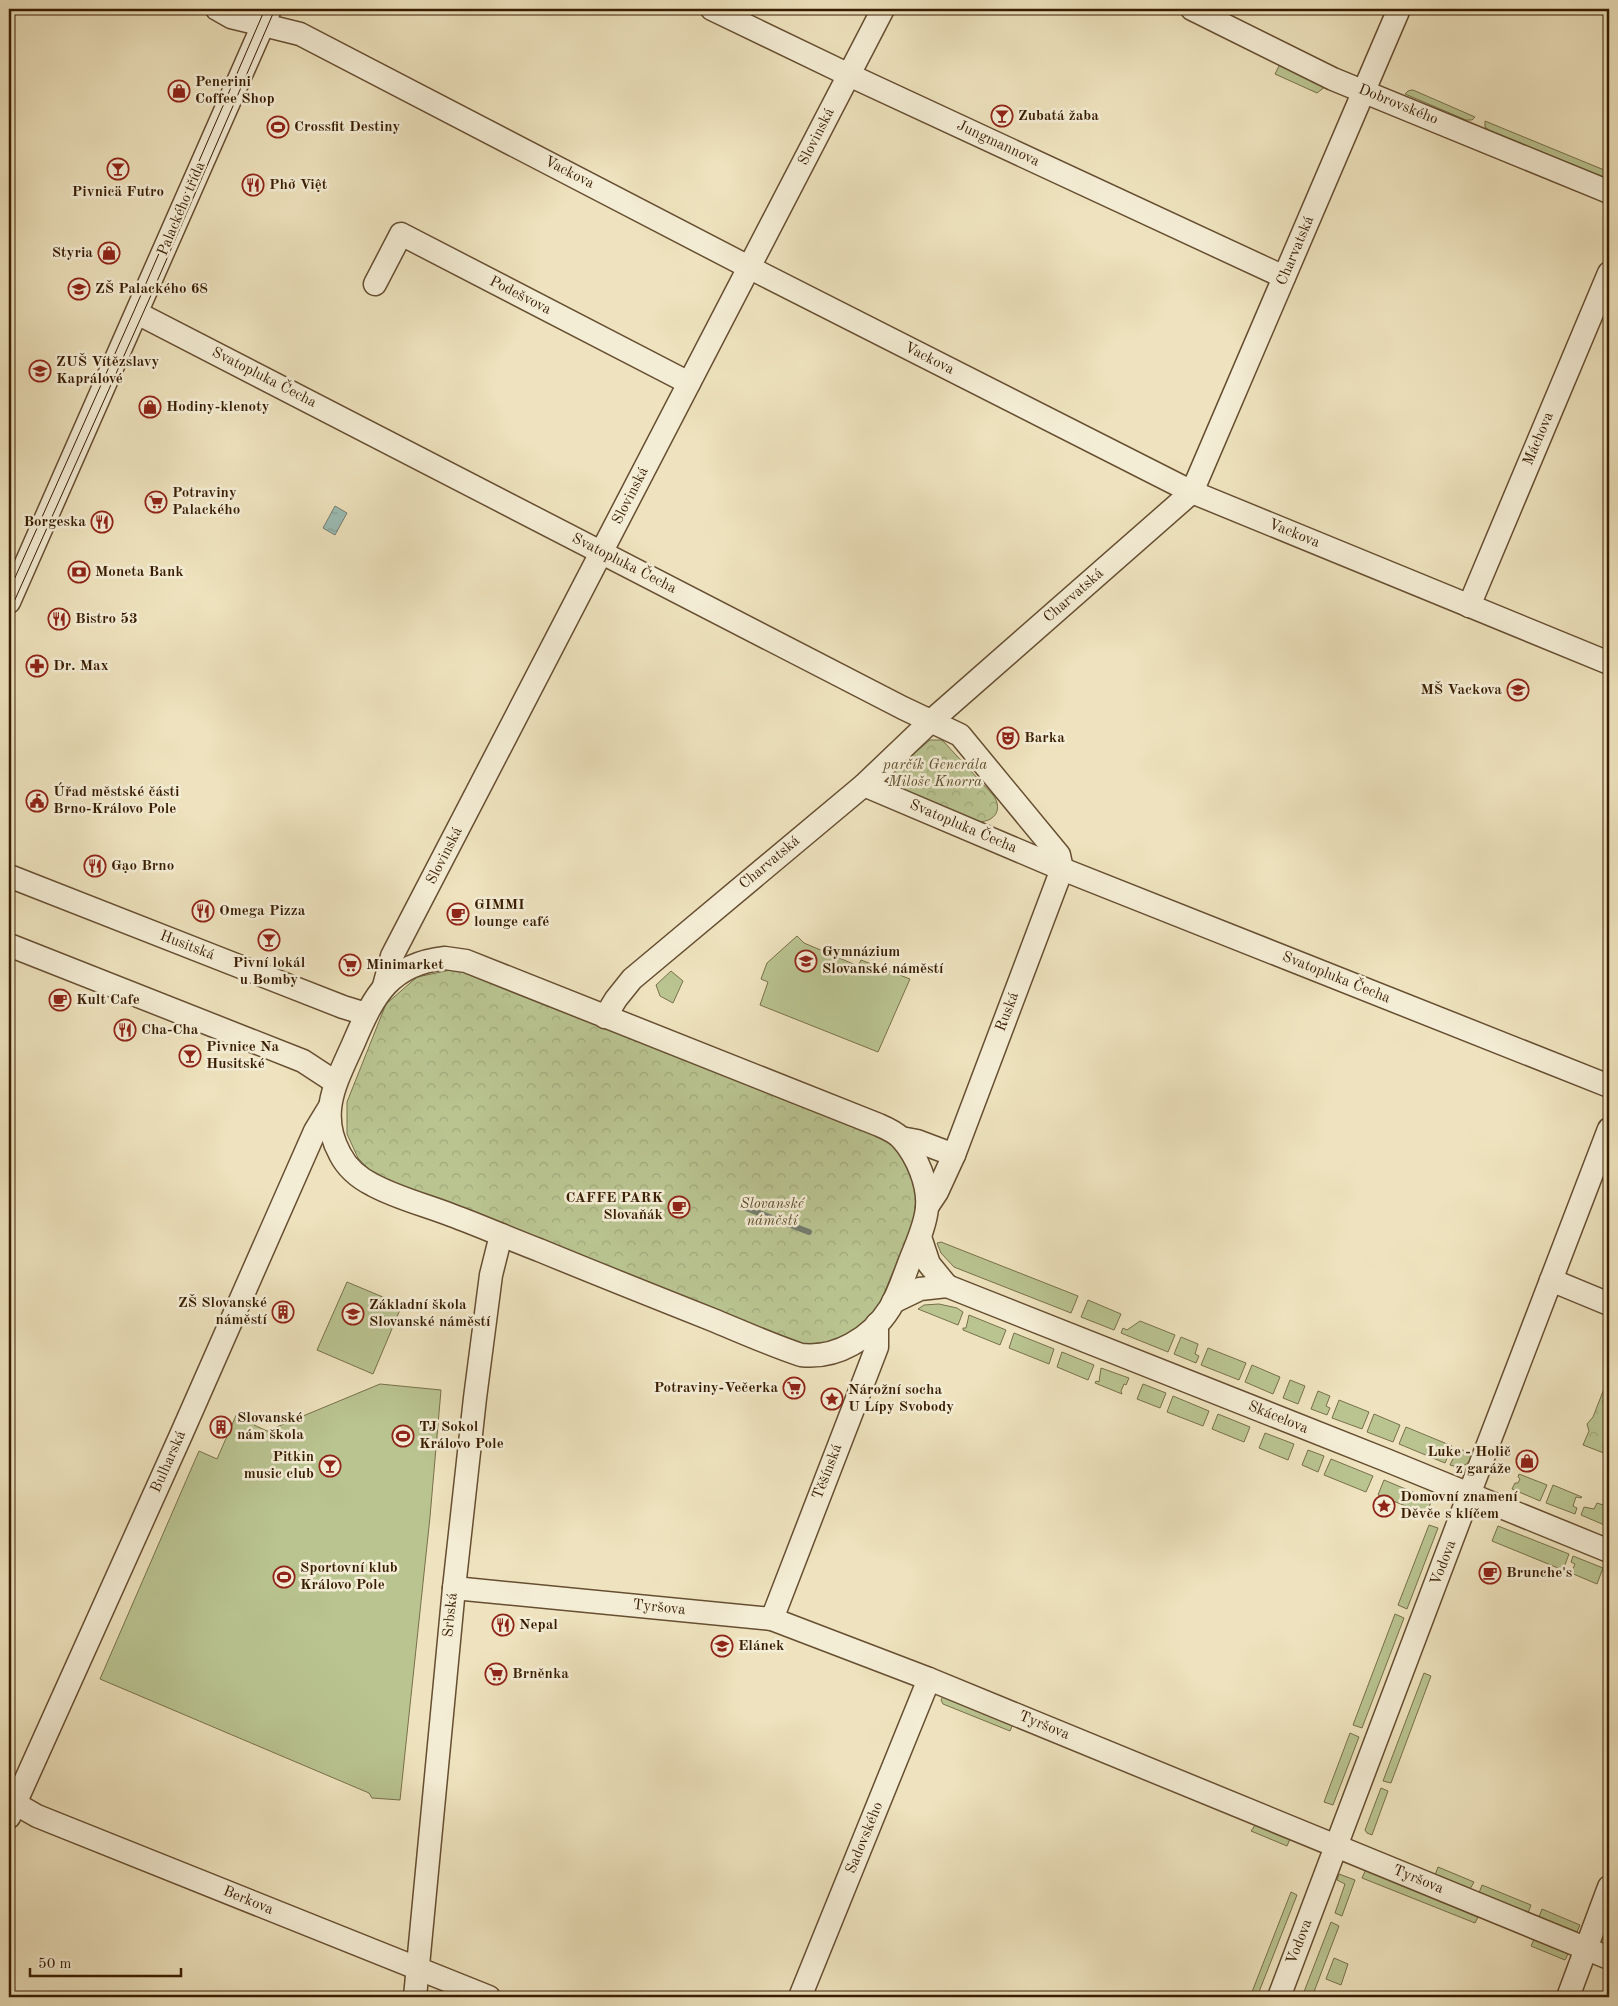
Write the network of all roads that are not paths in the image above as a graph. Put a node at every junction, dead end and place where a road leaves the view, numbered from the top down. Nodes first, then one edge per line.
1 (218, 9) edge
2 (712, 9) edge
3 (882, 9) edge
4 (1192, 9) edge
5 (1399, 9) edge
6 (266, 16) edge
7 (849, 75) junction
8 (1364, 90) junction
9 (1609, 192) edge
10 (750, 268) junction
11 (1609, 273) edge
12 (1284, 277) junction
13 (375, 284) dead end
14 (137, 313) junction
15 (689, 383) junction
16 (1192, 492) junction
17 (602, 553) junction
18 (11, 589) edge
19 (1469, 606) junction
20 (1609, 663) edge
21 (930, 722) junction
22 (864, 785) junction
23 (1062, 869) junction
24 (9, 876) edge
25 (9, 945) edge
26 (384, 986) junction
27 (366, 1014) junction
28 (605, 1017) junction
29 (335, 1082) junction
30 (1609, 1086) edge
31 (330, 1108) junction
32 (1609, 1129) edge
33 (901, 1138) junction
34 (954, 1156) junction
35 (927, 1207) junction
36 (502, 1235) junction
37 (920, 1237) junction
38 (1551, 1280) junction
39 (947, 1286) junction
40 (893, 1302) junction
41 (1609, 1304) edge
42 (877, 1324) junction
43 (1469, 1494) junction
44 (1609, 1551) edge
45 (454, 1588) junction
46 (772, 1619) junction
47 (929, 1679) junction
48 (11, 1807) edge
49 (1337, 1847) junction
50 (1609, 1887) edge
51 (1586, 1948) junction
52 (1609, 1958) edge
53 (418, 1968) junction
54 (415, 1997) edge
55 (489, 1997) edge
56 (800, 1997) edge
57 (1279, 1997) edge
58 (1568, 1997) edge

1 - 6 street, Vackova
2 - 7 street, Jungmannova
3 - 7 street, Slovinská
4 - 8 street, Dobrovského
5 - 8 street, Charvatská
6 - 10 street, Vackova
6 - 14 street, Palackého třída
7 - 10 street, Slovinská
7 - 12 street, Jungmannova
8 - 9 street, Dobrovského
8 - 12 street, Charvatská
10 - 15 street, Slovinská
10 - 16 street, Vackova
11 - 19 street, Máchova
12 - 16 street, Charvatská
13 - 15 street, Podešvova
14 - 17 street, Svatopluka Čecha
14 - 18 street, Palackého třída
15 - 17 street, Slovinská
16 - 19 street, Vackova
16 - 21 street, Charvatská
17 - 21 street, Svatopluka Čecha
17 - 26 street, Slovinská
19 - 20 street, Vackova
21 - 22 street, Charvatská
21 - 23 street, Svatopluka Čecha
22 - 23 street, Svatopluka Čecha
22 - 28 street, Charvatská
23 - 30 street, Svatopluka Čecha
23 - 34 street, Ruská
24 - 27 street, Husitská
25 - 29 street
26 - 27 street
26 - 28 street
27 - 29 street
28 - 33 street
29 - 31 street
31 - 36 street
31 - 48 street, Bulharská
32 - 38 street, Vodova
33 - 34 street
33 - 35 street
34 - 35 street, Ruská
35 - 37 street
36 - 42 street
36 - 45 street, Srbská
37 - 39 street, Skácelova
37 - 40 street
38 - 41 street
38 - 43 street, Vodova
39 - 40 street, Skácelova
39 - 43 street, Skácelova
40 - 42 street
42 - 46 street, Těšínská
43 - 44 street, Skácelova
43 - 49 street, Vodova
45 - 46 street, Tyršova
45 - 53 street, Srbská
46 - 47 street, Tyršova
47 - 49 street, Tyršova
47 - 56 street, Sadovského
48 - 53 street, Berkova
49 - 51 street, Tyršova
49 - 57 street, Vodova
50 - 51 street
51 - 52 street, Tyršova
51 - 58 street
53 - 54 street, Srbská
53 - 55 street, Berkova

